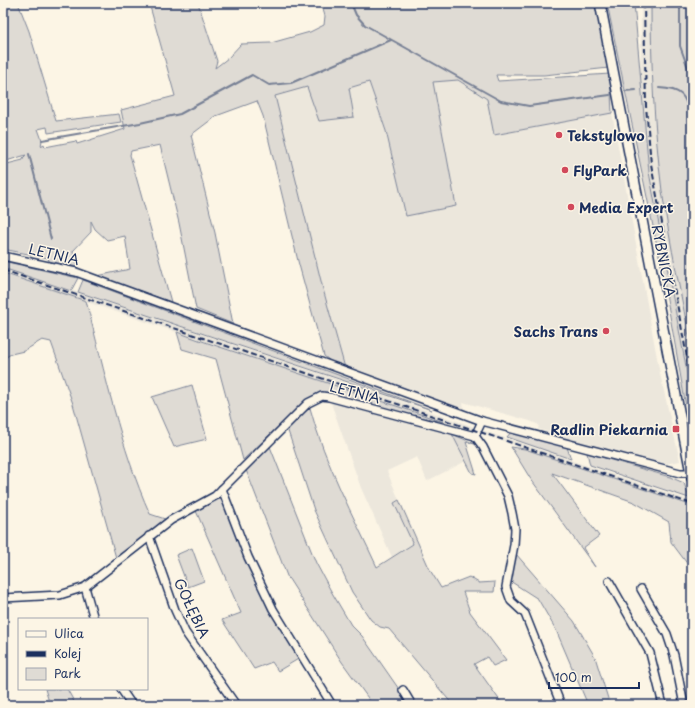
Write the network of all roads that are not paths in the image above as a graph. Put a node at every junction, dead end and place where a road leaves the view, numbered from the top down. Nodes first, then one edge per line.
1 (600, 3) edge
2 (3, 256) edge
3 (482, 421) junction
4 (476, 436) junction
5 (692, 475) edge
6 (222, 489) junction
7 (149, 536) junction
8 (609, 581) dead end
9 (85, 586) junction
10 (641, 589) dead end
11 (3, 598) edge
12 (94, 618) edge
13 (121, 690) edge
14 (403, 690) dead end
15 (132, 705) edge
16 (236, 705) edge
17 (332, 705) edge
18 (412, 705) edge
19 (561, 705) edge
20 (663, 705) edge
21 (684, 705) edge

1 - 5 main road, RYBNICKA
2 - 3 street, LETNIA
3 - 4 street
3 - 5 street, LETNIA
4 - 6 street, LETNIA
4 - 19 street
6 - 7 street, LETNIA
6 - 17 street
7 - 9 street, LETNIA
7 - 16 street, GOŁĘBIA
8 - 20 street
9 - 11 street, LETNIA
9 - 12 street
10 - 21 street
13 - 15 street
14 - 18 street

